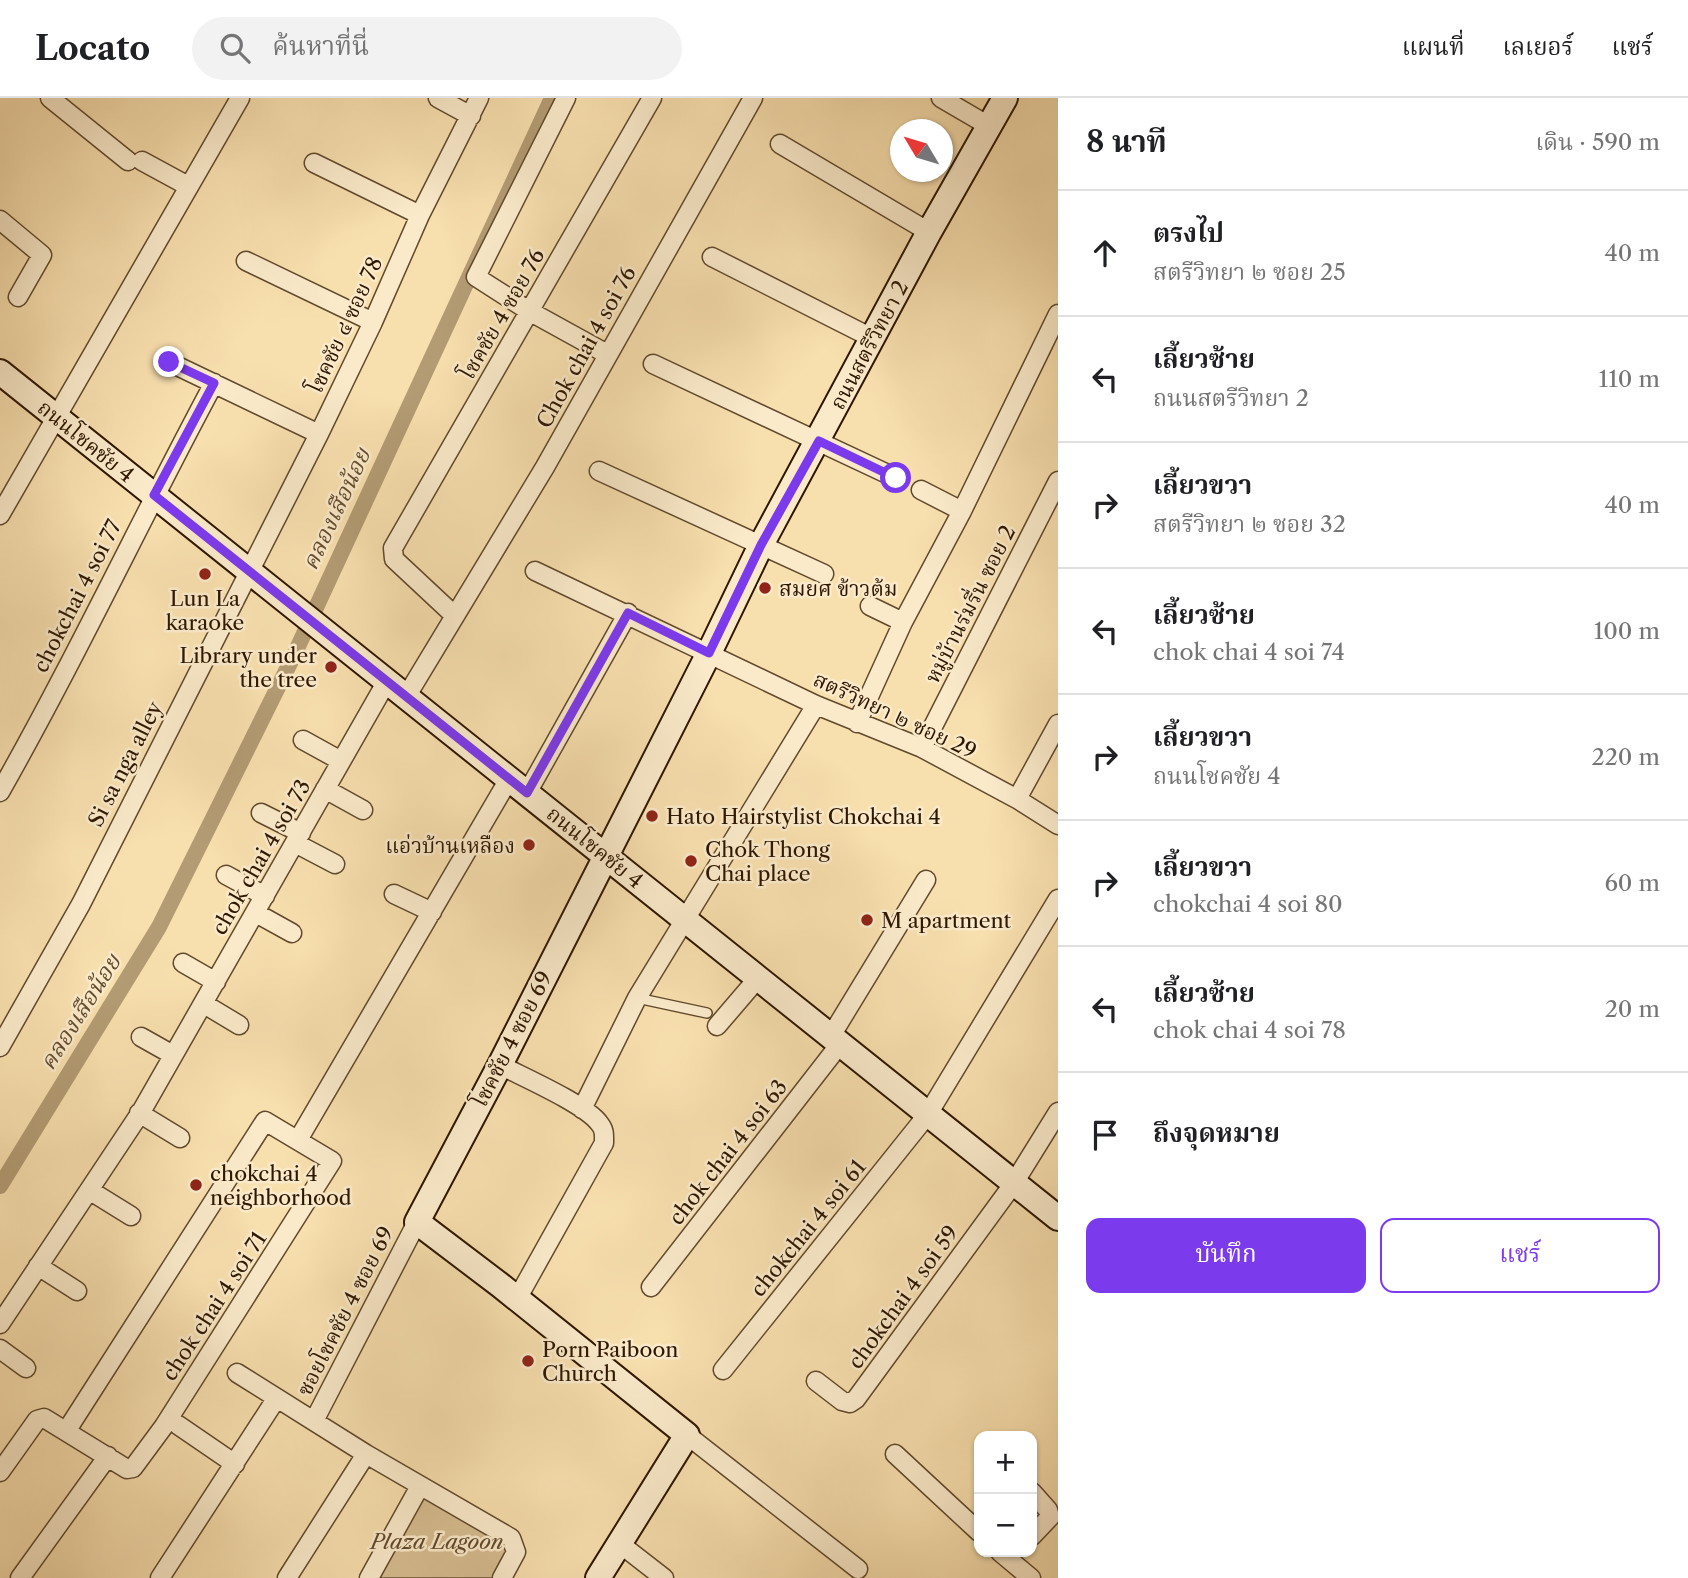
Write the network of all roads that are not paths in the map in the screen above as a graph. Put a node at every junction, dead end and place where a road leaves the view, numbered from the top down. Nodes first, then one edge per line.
1 (50, 98) edge
2 (240, 98) edge
3 (438, 98) edge
4 (479, 98) edge
5 (566, 98) edge
6 (653, 98) edge
7 (753, 98) edge
8 (941, 98) edge
9 (1005, 98) edge
10 (471, 116) junction
11 (989, 126) junction
12 (780, 144) dead end
13 (314, 163) dead end
14 (188, 187) junction
15 (420, 215) junction
16 (0, 219) edge
17 (929, 232) junction
18 (712, 257) dead end
19 (246, 261) dead end
20 (18, 297) dead end
21 (529, 312) junction
22 (1058, 314) edge
23 (373, 322) junction
24 (872, 338) junction
25 (607, 354) junction
26 (169, 362) dead end
27 (653, 364) dead end
28 (0, 372) edge
29 (214, 383) junction
30 (57, 417) junction
31 (319, 434) junction
32 (819, 441) junction
33 (599, 471) dead end
34 (896, 478) dead end
35 (1058, 481) edge
36 (921, 490) dead end
37 (154, 495) junction
38 (962, 510) junction
39 (0, 515) edge
40 (761, 545) junction
41 (248, 570) junction
42 (535, 570) dead end
43 (824, 574) dead end
44 (870, 606) dead end
45 (628, 613) junction
46 (455, 615) junction
47 (903, 622) junction
48 (709, 653) junction
49 (387, 681) junction
50 (406, 696) junction
51 (816, 705) junction
52 (857, 723) junction
53 (1058, 724) edge
54 (303, 740) dead end
55 (922, 748) junction
56 (341, 761) junction
57 (518, 786) junction
58 (326, 789) junction
59 (0, 792) edge
60 (1017, 799) junction
61 (363, 810) dead end
62 (261, 813) dead end
63 (1058, 825) edge
64 (298, 838) junction
65 (605, 856) junction
66 (335, 864) dead end
67 (226, 875) dead end
68 (926, 880) dead end
69 (394, 894) dead end
70 (265, 896) junction
71 (1058, 899) edge
72 (432, 912) junction
73 (256, 913) junction
74 (686, 920) junction
75 (292, 933) dead end
76 (183, 963) dead end
77 (758, 978) junction
78 (216, 982) junction
79 (637, 998) junction
80 (204, 1004) junction
81 (712, 1019) joint
82 (239, 1025) dead end
83 (141, 1037) dead end
84 (835, 1040) junction
85 (0, 1047) edge
86 (173, 1055) junction
87 (500, 1065) junction
88 (582, 1108) junction
89 (1058, 1112) edge
90 (139, 1113) junction
91 (928, 1114) junction
92 (180, 1138) dead end
93 (298, 1140) junction
94 (1014, 1183) junction
95 (89, 1190) junction
96 (131, 1216) dead end
97 (1058, 1218) edge
98 (416, 1222) junction
99 (38, 1266) junction
100 (651, 1287) dead end
101 (77, 1292) dead end
102 (517, 1299) junction
103 (0, 1324) edge
104 (0, 1349) edge
105 (26, 1368) dead end
106 (723, 1370) dead end
107 (237, 1373) dead end
108 (816, 1381) dead end
109 (276, 1399) junction
110 (314, 1421) junction
111 (178, 1425) dead end
112 (67, 1430) junction
113 (687, 1436) junction
114 (366, 1454) junction
115 (895, 1454) dead end
116 (108, 1457) junction
117 (235, 1464) junction
118 (0, 1472) edge
119 (420, 1486) junction
120 (1037, 1498) edge
121 (974, 1527) edge
122 (1037, 1531) edge
123 (619, 1543) junction
124 (1011, 1557) edge
125 (858, 1569) dead end
126 (20, 1578) edge
127 (160, 1578) edge
128 (287, 1578) edge
129 (369, 1578) edge
130 (502, 1578) edge
131 (598, 1578) edge
132 (664, 1578) edge
133 (1031, 1578) edge

1 - 14 street
2 - 14 street
3 - 10 street
4 - 10 street, โชคชัย ๔ ซอย 78
5 - 21 street
6 - 21 street, โชคชัย 4 ซอย 76
7 - 25 street, Chok chai 4 soi 76
8 - 11 street
9 - 11 street, ถนนสตรีวิทยา 2
10 - 15 street, โชคชัย ๔ ซอย 78
11 - 17 street, ถนนสตรีวิทยา 2
12 - 17 street
13 - 15 street
14 - 30 street
15 - 23 street, โชคชัย ๔ ซอย 78
16 - 20 street
17 - 24 street, ถนนสตรีวิทยา 2
18 - 24 street
19 - 23 street
21 - 25 street
21 - 46 street, โชคชัย 4 ซอย 76
22 - 38 street
23 - 31 street, โชคชัย ๔ ซอย 78
24 - 32 street, ถนนสตรีวิทยา 2
25 - 46 street, Chok chai 4 soi 76
26 - 29 street
27 - 32 street
28 - 30 street, ถนนโชคชัย 4
29 - 31 street
29 - 37 street, chokchai 4 soi 77
30 - 37 street, ถนนโชคชัย 4
30 - 39 street
31 - 41 street, โชคชัย ๔ ซอย 78
32 - 34 street
32 - 40 street, ถนนสตรีวิทยา 2
33 - 40 street
35 - 55 street, หมู่บ้านร่มรื่น ซอย 2
36 - 38 street
37 - 41 street, ถนนโชคชัย 4
37 - 59 street, chokchai 4 soi 77
38 - 47 street
40 - 43 street
40 - 48 street, ถนนสตรีวิทยา 2
41 - 49 street, ถนนโชคชัย 4
41 - 85 street, Si sa nga alley
42 - 45 street, สตรีวิทยา ๒ ซอย 29
44 - 47 street
45 - 48 street, สตรีวิทยา ๒ ซอย 29
45 - 57 street
46 - 50 street, Chok chai 4 soi 76
47 - 52 street
48 - 51 street, สตรีวิทยา ๒ ซอย 29
48 - 65 street, ถนนสตรีวิทยา 2
49 - 50 street, ถนนโชคชัย 4
49 - 56 street, chok chai 4 soi 73
50 - 57 street, ถนนโชคชัย 4
51 - 52 street, สตรีวิทยา ๒ ซอย 29
51 - 74 street
52 - 55 street, สตรีวิทยา ๒ ซอย 29
53 - 60 street
54 - 56 street
55 - 60 street, สตรีวิทยา ๒ ซอย 29
56 - 58 street, chok chai 4 soi 73
57 - 65 street, ถนนโชคชัย 4
57 - 72 street
58 - 61 street
58 - 64 street, chok chai 4 soi 73
60 - 63 street, สตรีวิทยา ๒ ซอย 29
62 - 64 street
64 - 66 street
64 - 70 street, chok chai 4 soi 73
65 - 74 street, ถนนโชคชัย 4
65 - 87 street, โชคชัย 4 ซอย 69
67 - 70 street
68 - 84 street, chok chai 4 soi 63
69 - 72 street
70 - 73 street, chok chai 4 soi 73
71 - 91 street, chokchai 4 soi 61
72 - 93 street
73 - 75 street
73 - 78 street, chok chai 4 soi 73
74 - 77 street, ถนนโชคชัย 4
74 - 79 street
76 - 78 street
77 - 81 street
77 - 84 street, ถนนโชคชัย 4
78 - 80 street, chok chai 4 soi 73
79 - 81 lane
79 - 88 street
80 - 82 street
80 - 86 street, chok chai 4 soi 73
83 - 86 street
84 - 91 street, ถนนโชคชัย 4
84 - 100 street, chok chai 4 soi 63
86 - 90 street, chok chai 4 soi 73
87 - 88 street
87 - 98 street, โชคชัย 4 ซอย 69
88 - 102 street
89 - 94 street, chokchai 4 soi 59
90 - 92 street
90 - 95 street, chok chai 4 soi 73
91 - 94 street, ถนนโชคชัย 4
91 - 106 street, chokchai 4 soi 61
93 - 112 street
93 - 116 street, chok chai 4 soi 71
94 - 97 street, ถนนโชคชัย 4
94 - 108 street, chokchai 4 soi 59
95 - 96 street
95 - 99 street, chok chai 4 soi 73
98 - 102 street
98 - 110 street, ซอยโชคชัย 4 ซอย 69
99 - 101 street
99 - 103 street, chok chai 4 soi 73
102 - 113 street
104 - 105 street
107 - 109 street
109 - 110 street
109 - 117 street
110 - 114 street
111 - 117 street
112 - 116 street
112 - 118 street
113 - 123 street
113 - 125 street
114 - 119 street
114 - 128 street
115 - 121 street
116 - 126 street
117 - 127 street
119 - 129 street
119 - 130 street
120 - 122 street
123 - 131 street
123 - 132 street
124 - 133 street

